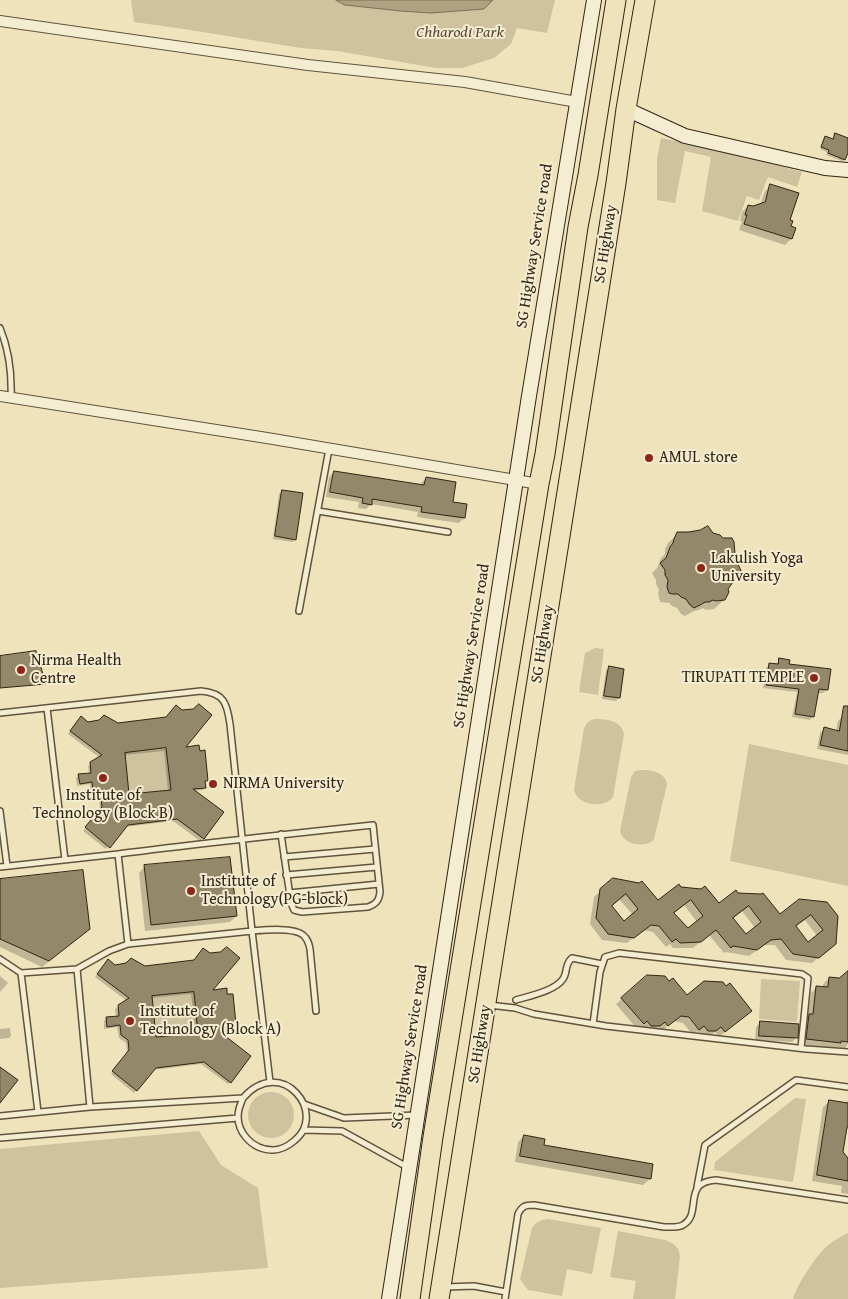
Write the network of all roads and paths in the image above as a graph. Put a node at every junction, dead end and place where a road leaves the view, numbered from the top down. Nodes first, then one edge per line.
1 (594, 0) edge
2 (616, 0) edge
3 (645, 0) edge
4 (0, 21) edge
5 (577, 102) junction
6 (626, 109) junction
7 (848, 170) edge
8 (0, 328) edge
9 (0, 396) edge
10 (11, 398) junction
11 (329, 449) junction
12 (516, 480) junction
13 (539, 484) junction
14 (318, 511) junction
15 (448, 532) dead end
16 (299, 611) dead end
17 (47, 708) junction
18 (0, 713) edge
19 (0, 811) edge
20 (281, 834) junction
21 (242, 838) junction
22 (376, 849) junction
23 (118, 854) junction
24 (284, 857) junction
25 (66, 860) junction
26 (7, 866) junction
27 (0, 867) edge
28 (377, 867) junction
29 (286, 875) junction
30 (379, 884) junction
31 (289, 894) junction
32 (252, 931) junction
33 (128, 944) junction
34 (0, 959) edge
35 (602, 964) junction
36 (76, 969) junction
37 (22, 973) junction
38 (516, 1000) dead end
39 (486, 1004) junction
40 (316, 1012) dead end
41 (593, 1024) junction
42 (801, 1048) junction
43 (848, 1052) edge
44 (270, 1082) junction
45 (848, 1087) edge
46 (243, 1098) junction
47 (304, 1104) junction
48 (90, 1107) junction
49 (38, 1112) junction
50 (417, 1114) junction
51 (0, 1116) edge
52 (238, 1118) junction
53 (304, 1130) junction
54 (0, 1138) edge
55 (409, 1168) junction
56 (696, 1190) junction
57 (848, 1200) edge
58 (411, 1292) edge
59 (506, 1292) junction
60 (441, 1293) edge
61 (390, 1299) edge
62 (505, 1299) edge

1 - 5 street, SG Highway Service road
2 - 13 highway, SG Highway
3 - 6 highway, SG Highway
4 - 5 street
5 - 12 street, SG Highway Service road
6 - 7 street
6 - 39 highway, SG Highway
8 - 10 lane
9 - 10 street
10 - 11 street
11 - 12 street
11 - 14 lane
12 - 13 street
12 - 50 street, SG Highway Service road
13 - 58 highway, SG Highway
14 - 15 lane
14 - 16 lane
17 - 18 lane
17 - 21 lane
17 - 25 lane
19 - 26 lane
20 - 21 lane
20 - 22 lane
20 - 24 lane
21 - 23 lane
21 - 32 lane
22 - 24 lane
22 - 28 lane
23 - 25 lane
23 - 33 lane
24 - 29 lane
25 - 26 lane
26 - 27 lane
28 - 29 lane
28 - 30 lane
29 - 31 lane
30 - 31 lane
30 - 31 lane
32 - 33 lane
32 - 40 lane
32 - 44 lane
33 - 36 lane
34 - 37 lane
35 - 38 lane
35 - 41 lane
35 - 42 lane
36 - 37 lane
36 - 48 lane
37 - 49 lane
39 - 41 lane
39 - 60 highway, SG Highway
41 - 42 lane
42 - 43 lane
44 - 46 lane
44 - 47 lane
45 - 56 lane
46 - 48 lane
46 - 52 lane
47 - 50 lane
47 - 53 lane
48 - 49 lane
49 - 51 lane
50 - 55 street, SG Highway Service road
52 - 53 lane
52 - 54 lane
53 - 55 lane
55 - 61 street, SG Highway Service road
56 - 57 lane
56 - 59 lane
59 - 60 lane
59 - 62 lane

